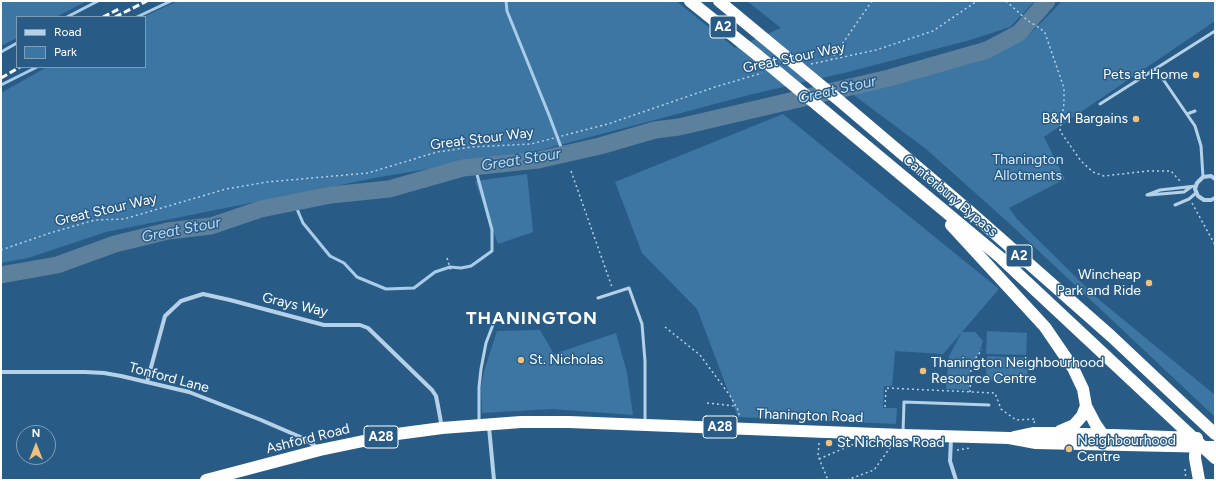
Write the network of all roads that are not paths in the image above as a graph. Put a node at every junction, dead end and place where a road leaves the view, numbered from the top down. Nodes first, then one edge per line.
1 (690, 1) edge
2 (719, 1) edge
3 (1215, 31) edge
4 (1156, 69) junction
5 (1100, 104) dead end
6 (1195, 111) dead end
7 (1187, 114) junction
8 (1203, 177) junction
9 (1215, 178) edge
10 (910, 182) junction
11 (1193, 186) junction
12 (1196, 193) junction
13 (1215, 199) edge
14 (1175, 205) dead end
15 (598, 298) dead end
16 (494, 322) dead end
17 (1, 372) edge
18 (147, 382) junction
19 (989, 405) dead end
20 (1086, 406) junction
21 (484, 424) junction
22 (645, 425) junction
23 (442, 428) junction
24 (1055, 433) junction
25 (1215, 434) edge
26 (903, 435) junction
27 (1103, 435) junction
28 (951, 436) junction
29 (1009, 438) junction
30 (1215, 438) edge
31 (1195, 445) junction
32 (1129, 446) junction
33 (1215, 447) edge
34 (320, 450) junction
35 (1215, 458) edge
36 (206, 480) edge
37 (494, 480) edge
38 (956, 480) edge
39 (1199, 480) edge

1 - 10 highway, Canterbury Bypass / A2
2 - 25 highway, Canterbury Bypass / A2
3 - 4 lane
4 - 5 lane
4 - 7 lane
6 - 7 lane
7 - 8 lane
8 - 9 street
8 - 11 street
10 - 20 highway, A2
10 - 35 highway, Canterbury Bypass / A2
11 - 11 lane
11 - 12 street
12 - 13 street
12 - 14 lane
15 - 22 lane
16 - 21 lane
17 - 18 street, Tonford Lane
18 - 23 street, Grays Way
18 - 34 street, Tonford Lane
19 - 26 lane
20 - 24 highway
20 - 27 highway, A2
21 - 22 highway, Thanington Road / A28
21 - 23 highway, Thanington Road / A28
21 - 37 street
22 - 26 highway, Thanington Road / A28
23 - 34 highway, Ashford Road / A28
24 - 27 highway, Thanington Road / A28
24 - 29 highway, Thanington Road / A28
26 - 28 highway, Thanington Road / A28
27 - 31 highway, Thanington Road / A28
27 - 32 highway
28 - 29 highway, Thanington Road / A28
28 - 38 street
29 - 32 highway, Thanington Road / A28
30 - 31 highway, A28
31 - 32 highway, Thanington Road / A28
31 - 33 highway, A28
31 - 39 highway
34 - 36 highway, Ashford Road / A28

